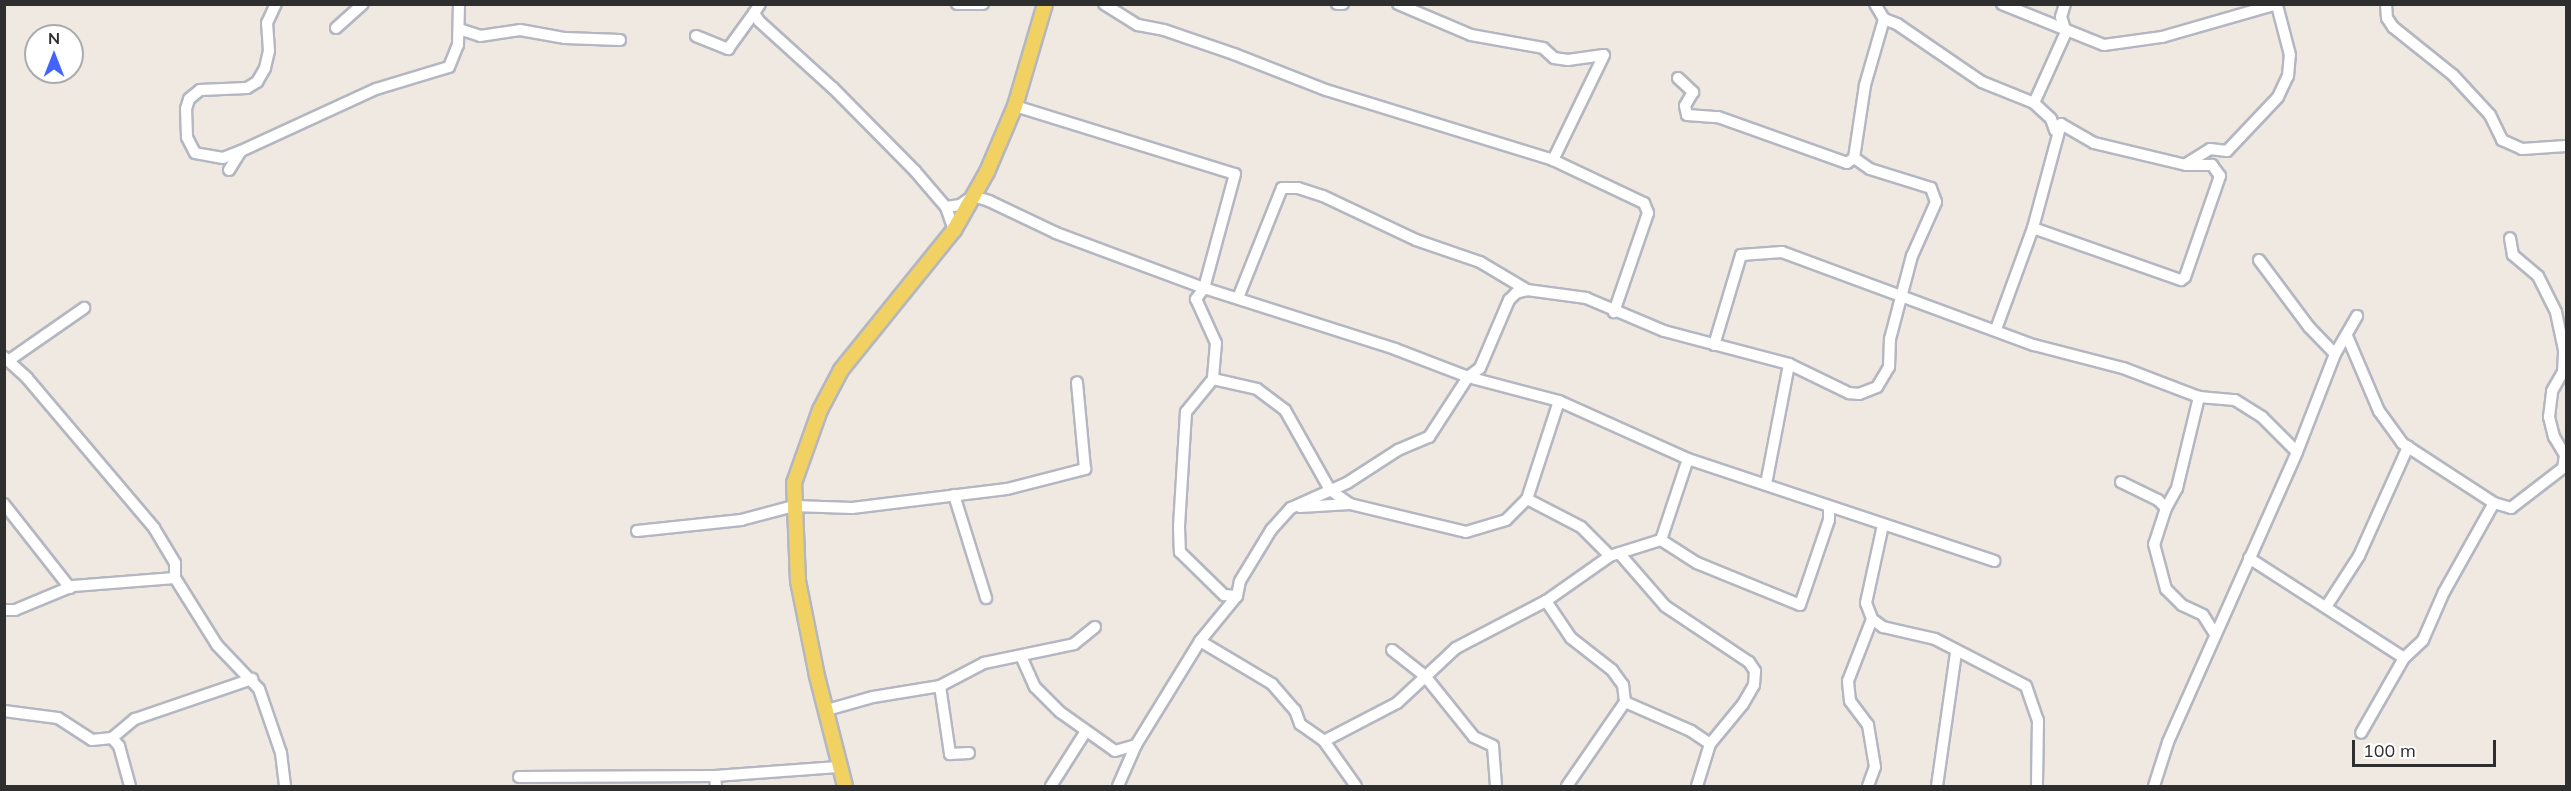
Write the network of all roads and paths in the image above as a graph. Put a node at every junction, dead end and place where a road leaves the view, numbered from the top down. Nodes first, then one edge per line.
1 (276, 4) edge
2 (363, 4) edge
3 (459, 4) edge
4 (957, 4) edge
5 (983, 4) edge
6 (1044, 4) edge
7 (1104, 4) edge
8 (1337, 4) edge
9 (1343, 4) edge
10 (1398, 4) edge
11 (1875, 4) edge
12 (2001, 4) edge
13 (2066, 4) edge
14 (2277, 4) edge
15 (2386, 4) edge
16 (757, 9) edge
17 (1884, 19) junction
18 (336, 28) dead end
19 (459, 29) junction
20 (2066, 32) junction
21 (696, 36) dead end
22 (620, 40) dead end
23 (1678, 78) dead end
24 (2034, 103) junction
25 (1015, 106) junction
26 (2061, 124) junction
27 (2566, 146) edge
28 (241, 151) junction
29 (1854, 159) junction
30 (1553, 160) junction
31 (2186, 165) junction
32 (229, 170) dead end
33 (973, 196) junction
34 (946, 207) junction
35 (2033, 228) junction
36 (954, 230) junction
37 (2510, 238) dead end
38 (2259, 260) dead end
39 (1204, 288) junction
40 (1527, 290) junction
41 (1903, 295) junction
42 (1238, 298) junction
43 (84, 308) dead end
44 (1614, 312) junction
45 (2356, 316) dead end
46 (1996, 328) junction
47 (2347, 336) junction
48 (1714, 345) junction
49 (2335, 354) junction
50 (6, 359) edge
51 (1790, 364) junction
52 (2565, 371) edge
53 (1468, 377) junction
54 (1213, 379) junction
55 (1077, 382) dead end
56 (2199, 397) junction
57 (1559, 401) junction
58 (2408, 447) junction
59 (2297, 452) junction
60 (1688, 459) junction
61 (2121, 482) dead end
62 (1766, 484) junction
63 (1330, 490) junction
64 (954, 495) junction
65 (1527, 499) junction
66 (2494, 503) junction
67 (4, 504) edge
68 (1350, 504) junction
69 (794, 506) junction
70 (1291, 508) junction
71 (1829, 508) junction
72 (2166, 508) junction
73 (1882, 525) junction
74 (637, 531) dead end
75 (1661, 540) junction
76 (1614, 554) junction
77 (2249, 558) junction
78 (1994, 561) dead end
79 (175, 578) junction
80 (69, 588) junction
81 (1236, 596) junction
82 (986, 598) dead end
83 (1546, 601) junction
84 (2326, 607) junction
85 (4, 610) edge
86 (1872, 619) junction
87 (1095, 627) dead end
88 (2214, 634) junction
89 (1200, 641) junction
90 (1392, 650) dead end
91 (1956, 652) junction
92 (1021, 656) junction
93 (2404, 658) junction
94 (1425, 676) junction
95 (252, 679) junction
96 (940, 686) junction
97 (1625, 702) junction
98 (827, 710) junction
99 (4, 711) edge
100 (1086, 731) junction
101 (2361, 733) dead end
102 (112, 738) junction
103 (1323, 741) junction
104 (1710, 744) junction
105 (1136, 745) junction
106 (969, 753) dead end
107 (838, 767) junction
108 (519, 777) dead end
109 (715, 781) edge
110 (1701, 785) edge
111 (130, 786) edge
112 (285, 786) edge
113 (845, 786) edge
114 (1051, 786) edge
115 (1118, 786) edge
116 (1356, 786) edge
117 (1496, 786) edge
118 (1567, 786) edge
119 (1868, 786) edge
120 (1937, 786) edge
121 (2037, 786) edge
122 (2154, 786) edge

1 - 28 street
2 - 18 street
3 - 19 street
4 - 5 street
6 - 25 main road
7 - 30 street
8 - 9 street
10 - 30 street
11 - 17 street
12 - 20 street
13 - 20 street
14 - 20 street
14 - 31 street
15 - 27 street
16 - 21 street
16 - 34 street
17 - 24 street
17 - 29 street
19 - 22 street
19 - 28 street
20 - 24 street
23 - 29 street
24 - 26 street
25 - 33 main road
25 - 39 street
26 - 31 street
26 - 35 street
28 - 32 street
29 - 41 street
30 - 44 street
31 - 35 street
33 - 34 street
33 - 36 main road
33 - 39 street
34 - 36 street
35 - 46 street
36 - 69 main road
37 - 52 street
38 - 49 street
39 - 42 street
39 - 54 street
40 - 42 street
40 - 44 street
40 - 53 street
41 - 46 street
41 - 48 street
41 - 51 street
42 - 53 street
43 - 50 street
44 - 48 street
45 - 47 street
46 - 56 street
47 - 49 street
47 - 58 street
48 - 51 street
49 - 59 street
50 - 79 street
51 - 62 street
52 - 66 street
53 - 57 street
53 - 63 street
54 - 63 street
54 - 81 street
55 - 64 street
56 - 59 street
56 - 72 street
57 - 60 street
57 - 65 street
58 - 66 street
58 - 84 street
59 - 77 street
60 - 62 street
60 - 75 street
61 - 72 street
62 - 71 street
63 - 68 street
63 - 70 street
64 - 69 street
64 - 82 street
65 - 68 street
65 - 76 street
66 - 93 street
67 - 80 street
68 - 70 street
69 - 74 street
69 - 98 main road
70 - 81 street
71 - 73 street
71 - 75 street
72 - 88 street
73 - 78 street
73 - 86 street
75 - 76 street
76 - 83 street
76 - 104 street
77 - 84 street
77 - 88 street
79 - 80 street
79 - 95 street
80 - 85 street
81 - 89 street
83 - 94 street
83 - 97 street
84 - 93 street
86 - 91 street
86 - 119 street
87 - 92 street
88 - 122 street
89 - 103 street
89 - 105 street
90 - 94 street
91 - 120 street
91 - 121 street
92 - 96 street
92 - 100 street
93 - 101 street
94 - 103 street
94 - 117 street
95 - 102 street
95 - 112 street
96 - 98 street
96 - 106 street
97 - 104 street
97 - 118 street
98 - 107 main road
99 - 102 street
100 - 105 street
100 - 114 street
102 - 111 street
103 - 116 street
104 - 110 street
105 - 115 street
107 - 109 street
107 - 113 main road
108 - 109 street

